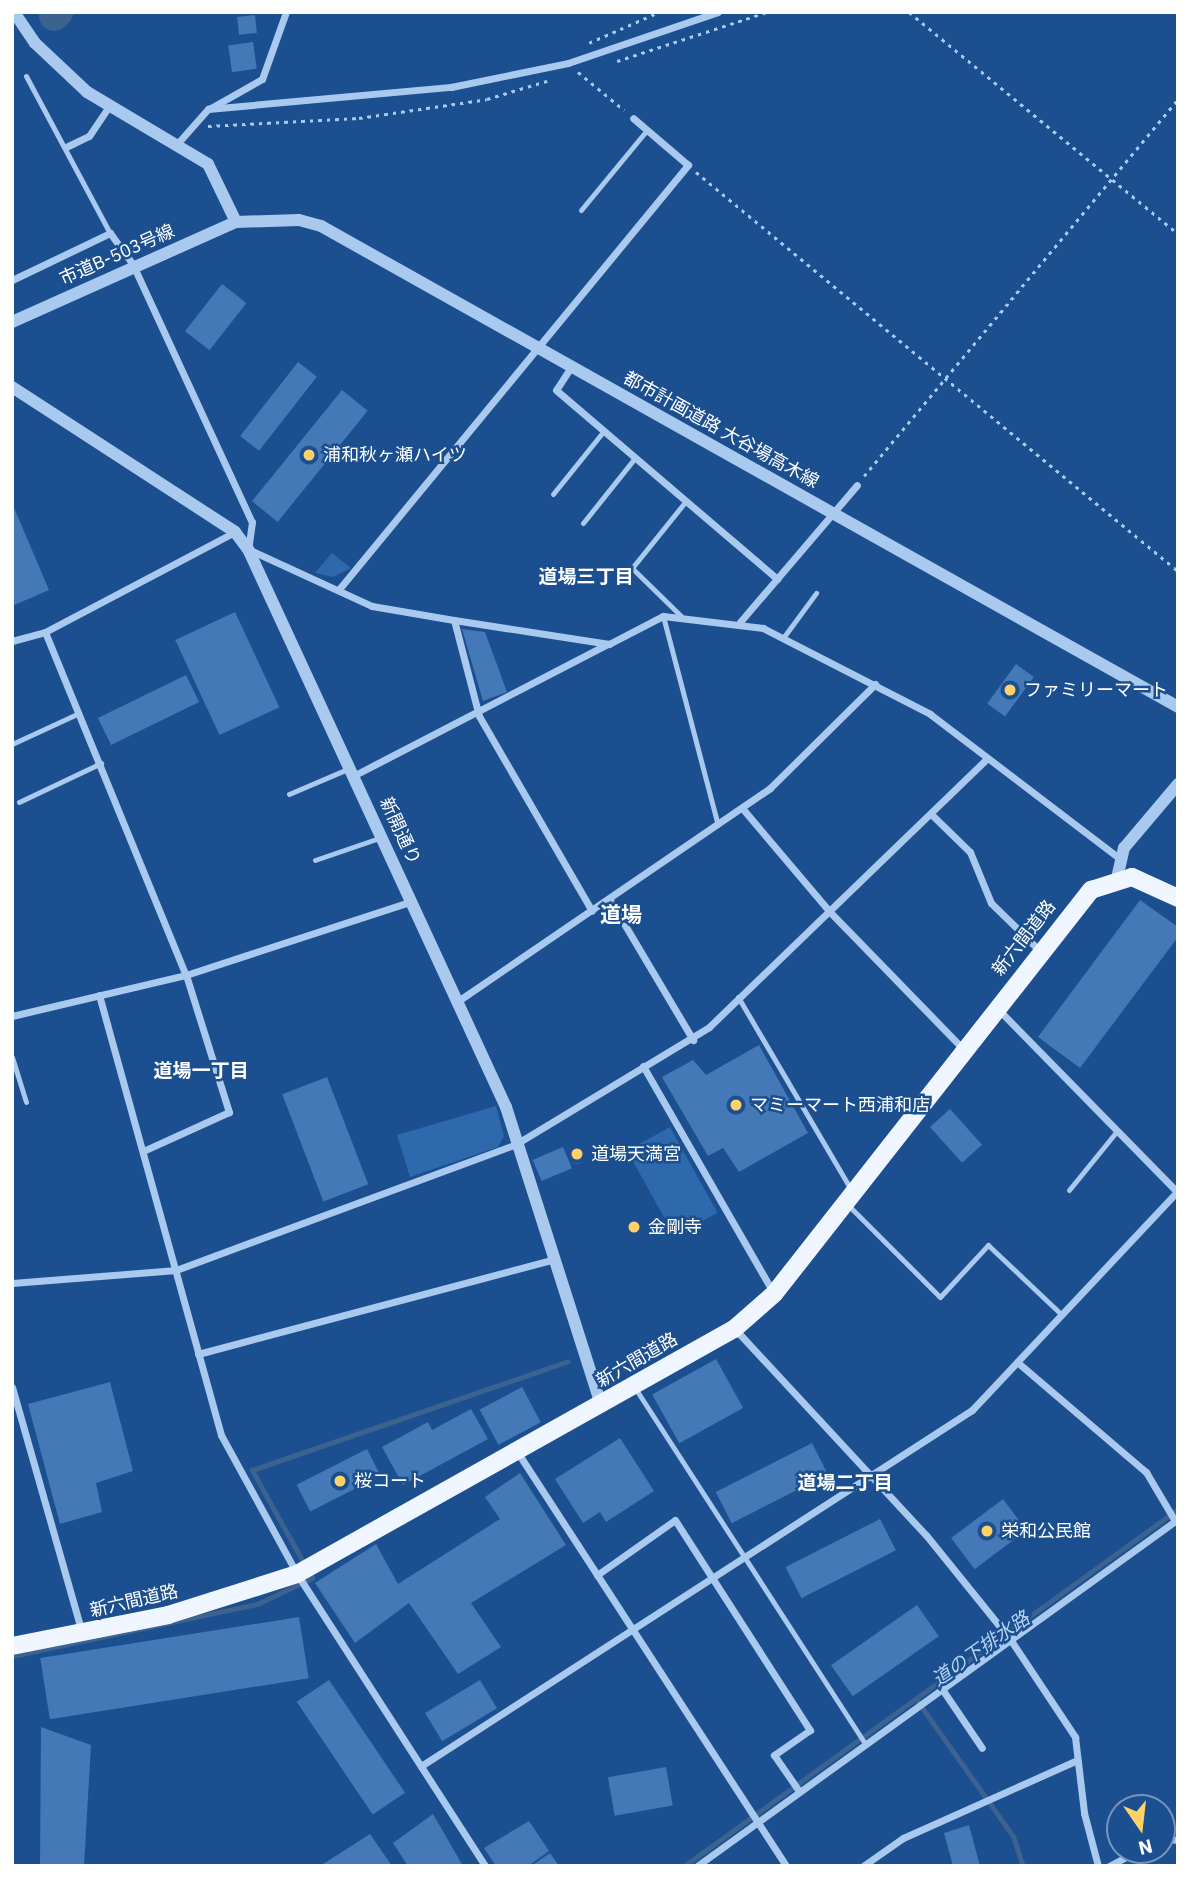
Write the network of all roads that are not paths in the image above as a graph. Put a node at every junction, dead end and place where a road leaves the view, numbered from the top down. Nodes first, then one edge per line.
1 (14, 12) edge
2 (286, 12) edge
3 (718, 12) edge
4 (26, 76) dead end
5 (108, 106) junction
6 (208, 109) junction
7 (633, 118) road end
8 (647, 130) junction
9 (177, 144) junction
10 (66, 147) junction
11 (581, 209) dead end
12 (236, 222) junction
13 (110, 233) junction
14 (133, 265) junction
15 (12, 280) edge
16 (12, 322) edge
17 (539, 349) junction
18 (571, 367) junction
19 (12, 387) edge
20 (602, 433) junction
21 (634, 459) junction
22 (857, 485) road end
23 (553, 494) dead end
24 (685, 502) junction
25 (834, 512) junction
26 (583, 523) dead end
27 (235, 532) junction
28 (248, 548) junction
29 (777, 579) junction
30 (340, 588) junction
31 (816, 593) dead end
32 (681, 616) junction
33 (663, 617) junction
34 (454, 620) junction
35 (740, 622) junction
36 (45, 632) junction
37 (783, 638) junction
38 (12, 641) edge
39 (608, 644) junction
40 (875, 684) junction
41 (1178, 707) edge
42 (80, 713) junction
43 (479, 716) junction
44 (12, 744) edge
45 (986, 759) junction
46 (101, 763) junction
47 (352, 772) junction
48 (1178, 784) edge
49 (289, 794) dead end
50 (19, 802) dead end
51 (742, 808) junction
52 (932, 815) junction
53 (718, 825) junction
54 (383, 836) junction
55 (1119, 858) junction
56 (315, 860) dead end
57 (1117, 878) junction
58 (1178, 898) edge
59 (610, 900) junction
60 (413, 901) junction
61 (592, 911) junction
62 (829, 911) junction
63 (1039, 950) junction
64 (186, 975) junction
65 (99, 995) junction
66 (738, 998) junction
67 (458, 1002) junction
68 (997, 1008) junction
69 (12, 1016) edge
70 (693, 1040) junction
71 (965, 1051) junction
72 (12, 1057) edge
73 (643, 1066) junction
74 (26, 1102) dead end
75 (1117, 1131) junction
76 (516, 1144) junction
77 (143, 1151) junction
78 (1069, 1190) dead end
79 (1177, 1192) edge
80 (850, 1200) junction
81 (554, 1259) junction
82 (176, 1270) junction
83 (12, 1283) edge
84 (774, 1294) junction
85 (1061, 1314) junction
86 (734, 1329) junction
87 (198, 1354) junction
88 (1017, 1362) junction
89 (633, 1385) junction
90 (12, 1387) edge
91 (601, 1404) junction
92 (22, 1420) junction
93 (12, 1422) edge
94 (517, 1452) junction
95 (870, 1476) junction
96 (1176, 1520) edge
97 (741, 1558) junction
98 (297, 1574) junction
99 (597, 1575) junction
100 (711, 1576) junction
101 (635, 1632) junction
102 (83, 1634) junction
103 (1010, 1639) junction
104 (12, 1646) edge
105 (942, 1689) junction
106 (865, 1744) junction
107 (982, 1748) dead end
108 (1077, 1760) junction
109 (421, 1766) junction
110 (799, 1791) junction
111 (758, 1822) junction
112 (485, 1866) edge
113 (697, 1866) edge
114 (786, 1866) edge
115 (863, 1866) edge
116 (1098, 1866) edge

1 - 5 street
2 - 6 street
3 - 6 street
4 - 10 lane
5 - 9 street
5 - 10 street
6 - 9 street
7 - 8 street
8 - 11 lane
8 - 17 street
9 - 12 street
10 - 13 lane
12 - 14 street, 市道B-503号線
12 - 17 street, 都市計画道路 大谷場高木線
13 - 14 street
13 - 15 street
14 - 16 street, 市道B-503号線
14 - 28 street
17 - 18 street, 都市計画道路 大谷場高木線
17 - 30 street
18 - 20 street
18 - 25 street, 都市計画道路 大谷場高木線
19 - 27 street, 新開通り
20 - 21 street
20 - 23 lane
21 - 24 street
21 - 26 lane
22 - 25 street
24 - 29 street
24 - 32 lane
25 - 29 street
25 - 41 street, 都市計画道路 大谷場高木線
27 - 28 street, 新開通り
27 - 36 street
28 - 30 street
28 - 47 street, 新開通り
29 - 35 street
30 - 34 street
31 - 37 lane
32 - 33 street
32 - 35 street
33 - 39 street
33 - 53 lane
34 - 39 street
34 - 43 street
35 - 37 street
36 - 38 street
36 - 42 street
37 - 40 street
39 - 43 street
40 - 45 street
40 - 51 street
42 - 44 lane
42 - 46 street
43 - 47 street
43 - 61 street
45 - 52 street
45 - 55 street
46 - 50 lane
46 - 64 street
47 - 49 lane
47 - 54 street, 新開通り
48 - 55 street
51 - 53 street
51 - 62 street
52 - 62 street
52 - 63 street
53 - 59 street
54 - 56 lane
54 - 60 street, 新開通り
55 - 57 street
57 - 58 main road
57 - 63 main road, 新六間道路
59 - 61 street
59 - 70 street
60 - 64 street
60 - 67 street, 新開通り
61 - 67 street
62 - 66 street
62 - 71 street
63 - 68 main road, 新六間道路
64 - 65 street
64 - 77 street
65 - 69 street
65 - 77 street
66 - 70 street
66 - 80 lane
67 - 76 street, 新開通り
68 - 71 main road, 新六間道路
68 - 75 street
70 - 73 street
71 - 80 main road, 新六間道路
72 - 74 lane
73 - 76 street
73 - 84 street
75 - 78 lane
75 - 79 street
76 - 81 street, 新開通り
76 - 82 street
77 - 82 street
79 - 85 street
80 - 84 main road, 新六間道路
80 - 85 lane
81 - 87 street
81 - 91 street, 新開通り
82 - 83 street
82 - 87 street
84 - 86 main road, 新六間道路
85 - 88 street
86 - 89 main road, 新六間道路
86 - 95 street
87 - 98 street
88 - 95 street
88 - 96 street
89 - 91 main road, 新六間道路
89 - 97 lane
90 - 92 street
91 - 94 main road, 新六間道路
92 - 93 street
92 - 102 street
94 - 98 main road, 新六間道路
94 - 99 street
95 - 97 street
95 - 103 street
96 - 103 street
97 - 100 street
97 - 106 lane
98 - 102 main road, 新六間道路
98 - 109 street
99 - 100 street
99 - 101 street
100 - 101 street
100 - 110 street
101 - 109 street
101 - 111 street
102 - 104 main road, 新六間道路
103 - 105 street
103 - 108 street
105 - 106 street
105 - 107 street
106 - 110 street
108 - 115 street
108 - 116 street
109 - 112 street
110 - 111 street
111 - 113 street
111 - 114 street

